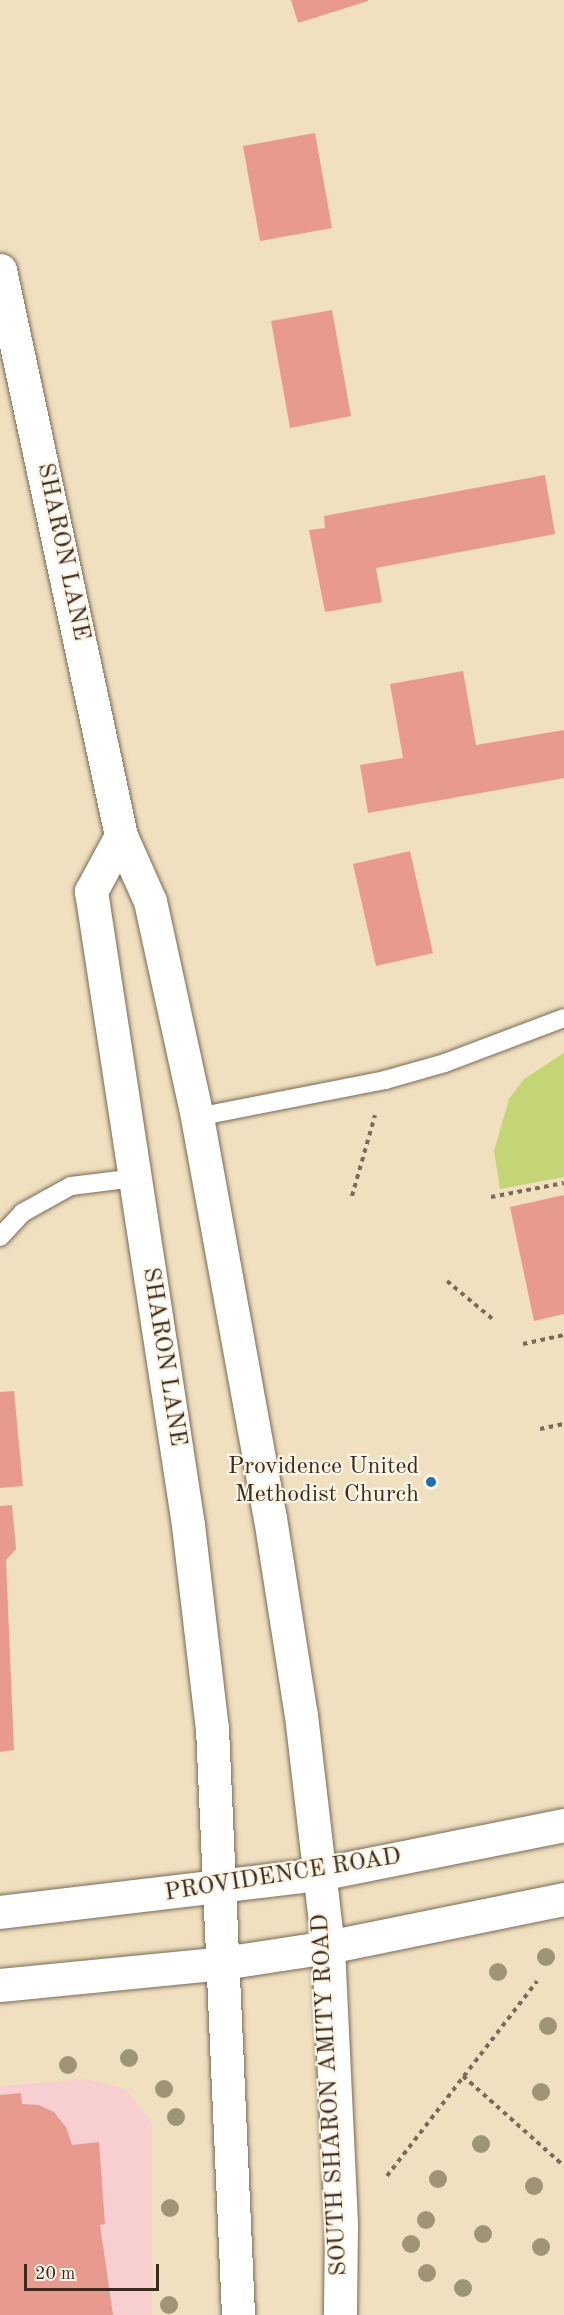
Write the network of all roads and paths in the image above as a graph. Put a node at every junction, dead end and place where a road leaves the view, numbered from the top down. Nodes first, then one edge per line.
1 (0, 270) edge
2 (121, 836) junction
3 (564, 1018) edge
4 (385, 1080) junction
5 (197, 1117) junction
6 (135, 1178) junction
7 (564, 1183) edge
8 (351, 1196) dead end
9 (491, 1197) dead end
10 (0, 1237) edge
11 (447, 1281) dead end
12 (495, 1321) dead end
13 (564, 1335) edge
14 (523, 1344) dead end
15 (564, 1424) edge
16 (540, 1429) dead end
17 (564, 1825) edge
18 (319, 1874) junction
19 (219, 1889) junction
20 (564, 1899) edge
21 (0, 1912) edge
22 (328, 1947) junction
23 (223, 1963) junction
24 (537, 1981) dead end
25 (0, 1985) edge
26 (463, 2076) junction
27 (564, 2166) edge
28 (387, 2176) dead end
29 (238, 2315) edge
30 (340, 2315) edge

1 - 2 main road, SHARON LANE
2 - 5 main road, SHARON LANE
2 - 6 main road, SHARON LANE
3 - 4 lane
4 - 5 lane
4 - 8 path
5 - 18 main road, SHARON LANE
6 - 10 lane
6 - 19 main road, SHARON LANE
7 - 9 path
11 - 12 path
13 - 14 path
15 - 16 path
17 - 18 main road, PROVIDENCE ROAD
18 - 19 main road, PROVIDENCE ROAD
18 - 22 main road, SOUTH SHARON AMITY ROAD
19 - 21 main road, PROVIDENCE ROAD
19 - 23 main road
20 - 22 main road
22 - 23 main road
22 - 30 main road, SOUTH SHARON AMITY ROAD
23 - 25 main road
23 - 29 main road
24 - 26 path
26 - 27 path
26 - 28 path

